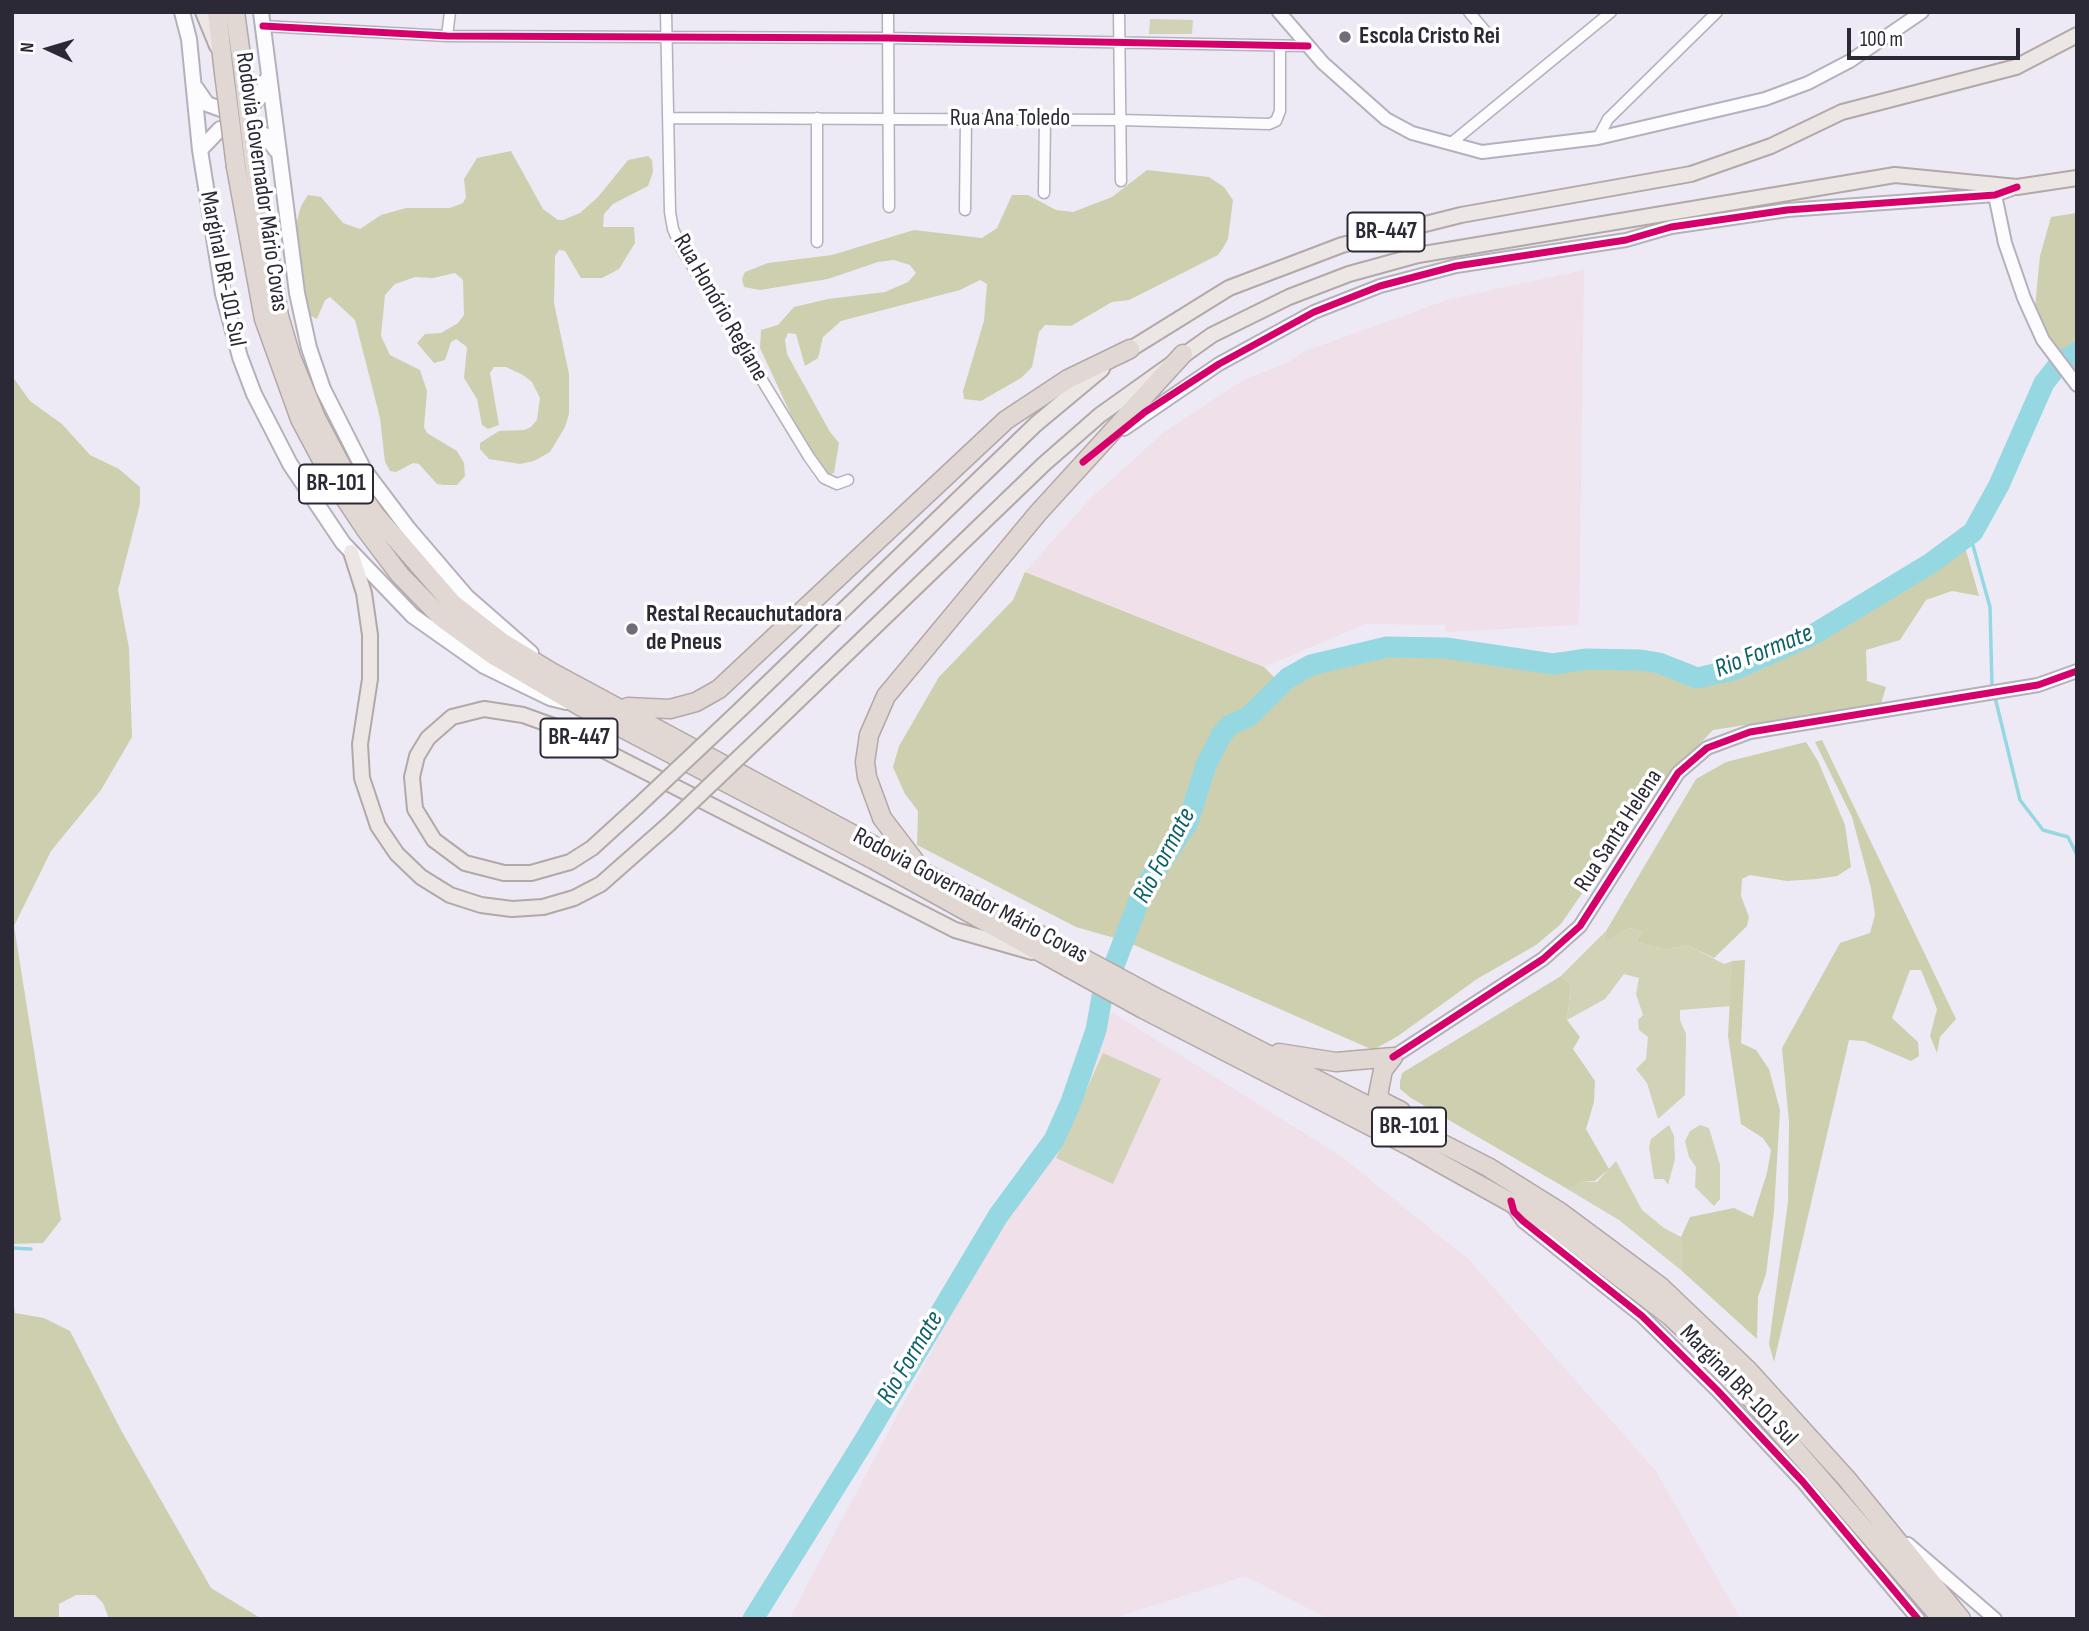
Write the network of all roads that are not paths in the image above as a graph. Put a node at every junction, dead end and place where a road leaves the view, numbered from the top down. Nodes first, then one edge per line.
1 (182, 12) edge
2 (203, 12) edge
3 (217, 12) edge
4 (235, 12) edge
5 (450, 12) edge
6 (666, 12) edge
7 (888, 12) edge
8 (1119, 12) edge
9 (1279, 12) edge
10 (1469, 12) edge
11 (1611, 12) edge
12 (1717, 12) edge
13 (1922, 12) edge
14 (262, 19) edge
15 (2077, 35) edge
16 (447, 36) junction
17 (666, 36) junction
18 (1490, 37) dead end
19 (888, 38) junction
20 (1118, 43) junction
21 (1280, 46) junction
22 (1308, 46) junction
23 (223, 65) junction
24 (268, 73) junction
25 (194, 84) junction
26 (668, 118) junction
27 (817, 118) junction
28 (890, 119) junction
29 (966, 119) junction
30 (1045, 120) junction
31 (1120, 120) junction
32 (1598, 138) junction
33 (1450, 144) junction
34 (200, 150) junction
35 (278, 155) junction
36 (245, 165) junction
37 (2077, 178) edge
38 (1121, 181) dead end
39 (2017, 187) junction
40 (1044, 193) dead end
41 (1995, 195) junction
42 (890, 206) dead end
43 (965, 210) dead end
44 (817, 242) dead end
45 (1129, 349) junction
46 (1183, 354) junction
47 (2077, 385) edge
48 (1083, 462) junction
49 (848, 480) dead end
50 (351, 552) junction
51 (2077, 671) edge
52 (553, 673) junction
53 (605, 699) junction
54 (580, 706) junction
55 (939, 879) junction
56 (1042, 954) junction
57 (1071, 959) junction
58 (1149, 1003) junction
59 (1254, 1048) junction
60 (1393, 1057) junction
61 (1511, 1201) junction
62 (1560, 1212) junction
63 (1884, 1523) junction
64 (1918, 1619) edge
65 (1942, 1619) edge
66 (1961, 1619) edge
67 (1995, 1619) edge

1 - 25 main road, Marginal BR-101 Sul
2 - 23 main road
3 - 23 highway, Rodovia Governador Mário Covas / BR-101
4 - 36 highway, Rodovia Governador Mário Covas / BR-101, bridge
5 - 16 street
6 - 17 street, Rua Honório Regiane
7 - 19 street
8 - 20 street
9 - 22 street
10 - 18 street
11 - 33 street
12 - 32 street
13 - 32 street
14 - 16 street
14 - 24 main road
15 - 45 main road, BR-447
16 - 17 street
17 - 19 street
17 - 26 street, Rua Honório Regiane
19 - 20 street
19 - 28 street
20 - 21 street
20 - 31 street
21 - 22 street
21 - 31 street, Rua Ana Toledo
22 - 33 street
23 - 36 highway, Rodovia Governador Mário Covas / BR-101, bridge
24 - 25 main road
24 - 35 main road
25 - 34 main road, Marginal BR-101 Sul
26 - 27 street, Rua Ana Toledo
26 - 49 street, Rua Honório Regiane
27 - 28 street, Rua Ana Toledo
27 - 44 street
28 - 29 street, Rua Ana Toledo
28 - 42 street
29 - 30 street, Rua Ana Toledo
29 - 43 street
30 - 31 street, Rua Ana Toledo
30 - 40 street
31 - 38 street
32 - 33 street
34 - 35 main road
34 - 50 main road, Marginal BR-101 Sul
35 - 52 main road
36 - 52 highway, Rodovia Governador Mário Covas / BR-101
36 - 54 highway, Rodovia Governador Mário Covas / BR-101
37 - 39 main road
39 - 41 street
39 - 46 main road, BR-447
41 - 47 street
41 - 48 street
45 - 53 highway
45 - 56 main road, BR-447, bridge
46 - 48 highway
46 - 50 main road, BR-447, bridge
48 - 55 highway
50 - 54 main road, Marginal BR-101 Sul
51 - 60 street, Rua Santa Helena
52 - 53 highway, Rodovia Governador Mário Covas / BR-101
53 - 55 highway, Rodovia Governador Mário Covas / BR-101
54 - 56 highway, Rodovia Governador Mário Covas / BR-101
55 - 57 highway, Rodovia Governador Mário Covas / BR-101
56 - 57 highway, Rodovia Governador Mário Covas / BR-101
57 - 58 highway, Rodovia Governador Mário Covas / BR-101
58 - 59 highway, Rodovia Governador Mário Covas / BR-101
58 - 61 highway, Rodovia Governador Mário Covas / BR-101
59 - 60 highway
59 - 62 highway, Rodovia Governador Mário Covas / BR-101
60 - 62 highway
61 - 64 street, Marginal BR-101 Sul
61 - 65 highway, Rodovia Governador Mário Covas / BR-101
62 - 63 highway, Rodovia Governador Mário Covas / BR-101
63 - 66 highway, Rodovia Governador Mário Covas / BR-101
63 - 67 street

